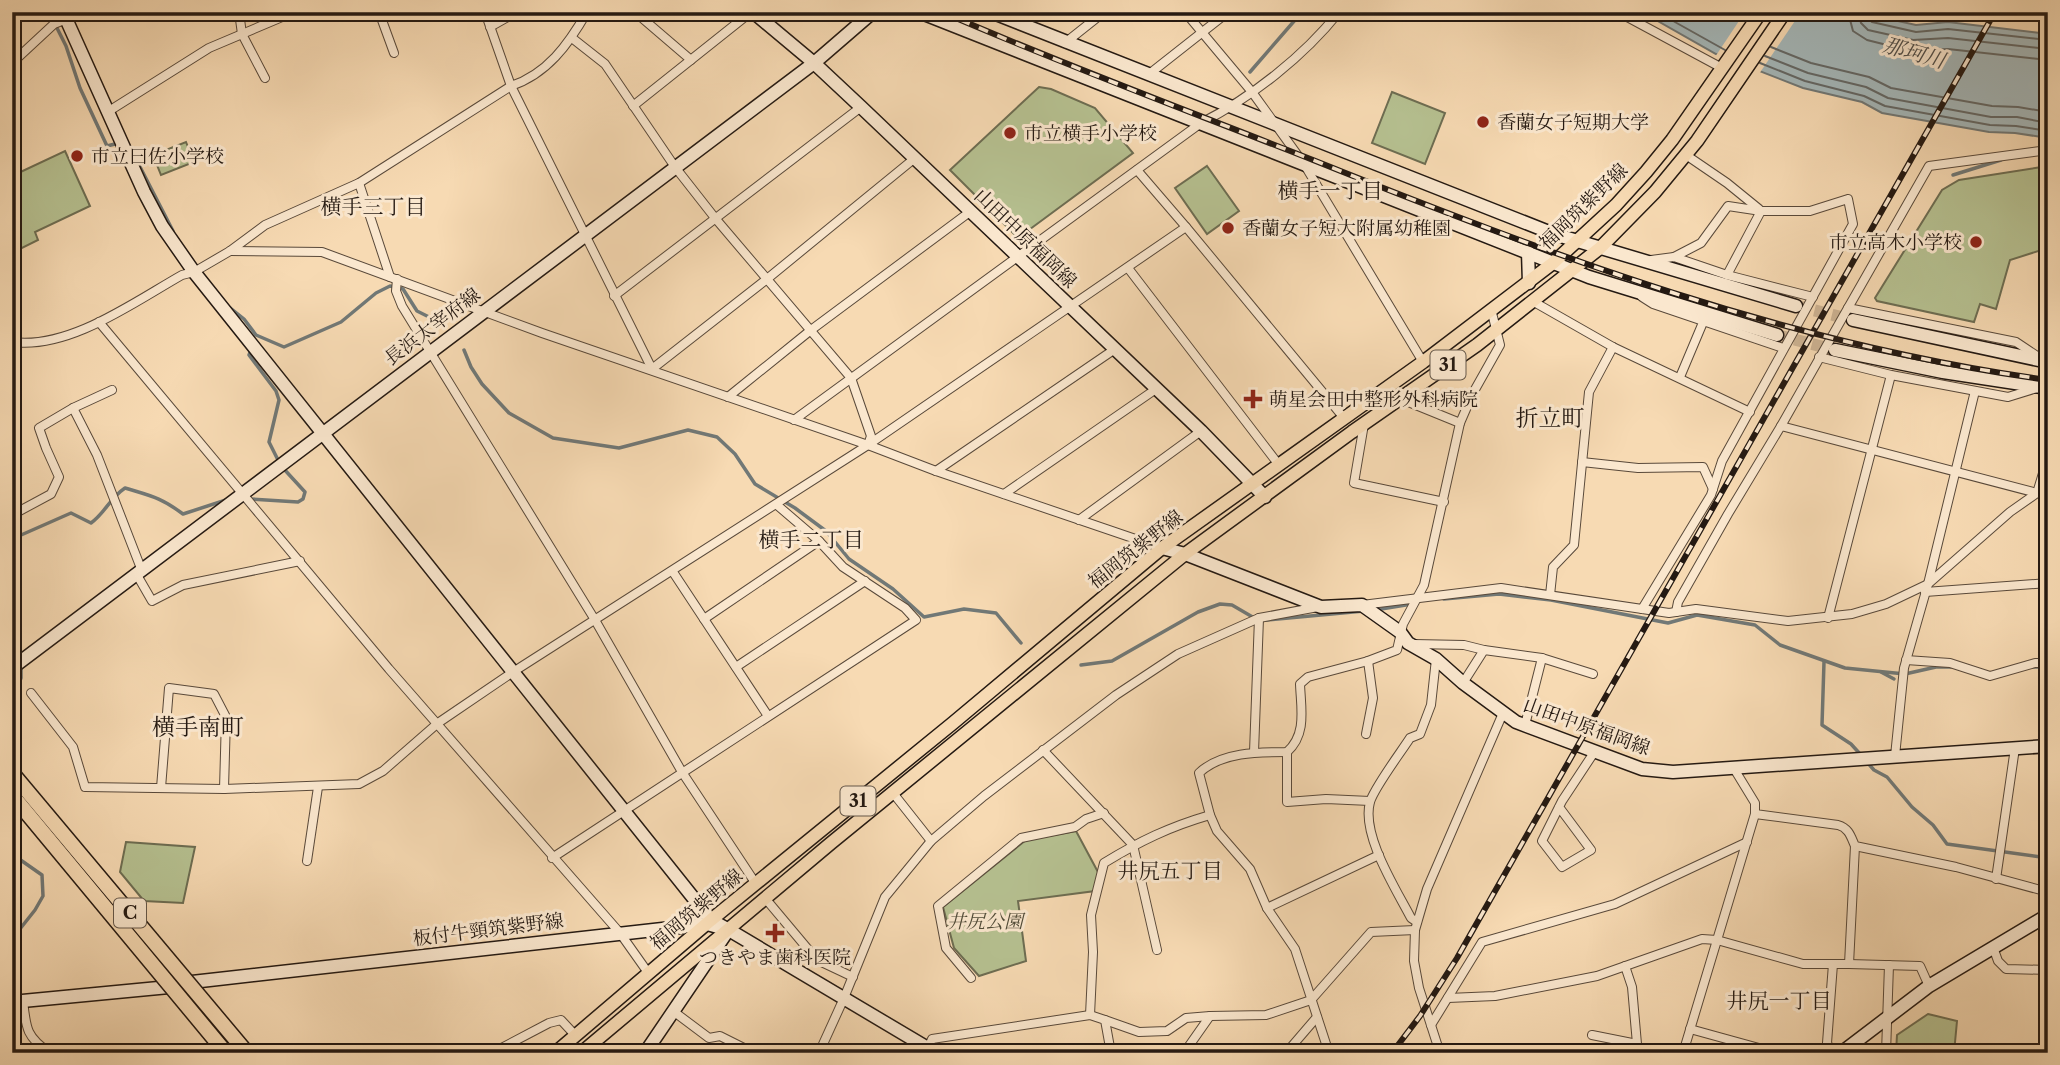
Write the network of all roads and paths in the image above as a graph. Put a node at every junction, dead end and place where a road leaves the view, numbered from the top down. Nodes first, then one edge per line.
1 (85, 12) edge
2 (239, 12) edge
3 (294, 12) edge
4 (379, 12) edge
5 (485, 12) edge
6 (511, 12) edge
7 (587, 12) edge
8 (635, 12) edge
9 (752, 12) edge
10 (873, 12) edge
11 (919, 12) edge
12 (1104, 12) edge
13 (1185, 12) edge
14 (1228, 12) edge
15 (1339, 12) edge
16 (1618, 12) edge
17 (1761, 12) edge
18 (1785, 12) edge
19 (997, 13) edge
20 (65, 17) edge
21 (490, 27) junction
22 (242, 34) junction
23 (1203, 34) junction
24 (572, 38) junction
25 (1065, 43) junction
26 (394, 52) dead end
27 (691, 60) junction
28 (12, 63) edge
29 (814, 63) junction
30 (1723, 67) junction
31 (1148, 75) junction
32 (265, 78) dead end
33 (511, 86) junction
34 (1252, 92) junction
35 (633, 106) junction
36 (862, 107) junction
37 (1231, 108) junction
38 (109, 111) junction
39 (1201, 123) junction
40 (1277, 125) junction
41 (2048, 150) edge
42 (1686, 155) junction
43 (915, 158) junction
44 (1304, 164) junction
45 (675, 167) junction
46 (1137, 170) junction
47 (359, 183) junction
48 (971, 211) junction
49 (1761, 211) junction
50 (715, 218) junction
51 (1186, 227) junction
52 (585, 235) junction
53 (1576, 240) junction
54 (1600, 248) junction
55 (230, 251) junction
56 (1528, 252) junction
57 (1020, 257) junction
58 (1674, 257) junction
59 (1641, 261) junction
60 (1553, 263) junction
61 (1128, 268) junction
62 (197, 270) junction
63 (1572, 271) junction
64 (1727, 275) junction
65 (767, 279) junction
66 (395, 282) junction
67 (1528, 283) junction
68 (1635, 292) junction
69 (614, 296) junction
70 (1813, 297) junction
71 (1534, 302) junction
72 (1068, 306) junction
73 (1797, 306) tunnel mouth
74 (1492, 310) junction
75 (483, 312) junction
76 (1851, 314) junction
77 (1704, 320) junction
78 (99, 322) junction
79 (811, 330) junction
80 (1497, 330) junction
81 (1777, 335) tunnel mouth
82 (12, 342) edge
83 (1613, 347) junction
84 (1783, 348) junction
85 (1115, 349) junction
86 (1835, 350) tunnel mouth
87 (431, 352) junction
88 (1819, 358) junction
89 (1423, 362) junction
90 (2048, 362) edge
91 (652, 369) junction
92 (1891, 375) junction
93 (1680, 377) junction
94 (852, 378) junction
95 (2044, 387) edge
96 (1156, 389) junction
97 (112, 390) dead end
98 (1975, 391) junction
99 (727, 397) junction
100 (1401, 399) junction
101 (73, 408) junction
102 (1750, 412) junction
103 (1343, 418) junction
104 (794, 421) junction
105 (1460, 423) junction
106 (1364, 424) junction
107 (1781, 426) junction
108 (1201, 431) junction
109 (322, 433) junction
110 (868, 445) junction
111 (1873, 451) junction
112 (2048, 457) edge
113 (1582, 462) junction
114 (1279, 465) junction
115 (936, 471) junction
116 (1955, 471) junction
117 (1254, 484) junction
118 (1713, 489) junction
119 (2037, 493) junction
120 (244, 494) junction
121 (2048, 494) edge
122 (1004, 495) junction
123 (1265, 497) junction
124 (1444, 502) junction
125 (778, 504) junction
126 (12, 515) edge
127 (1079, 520) junction
128 (819, 541) junction
129 (1162, 548) junction
130 (1185, 554) junction
131 (300, 561) junction
132 (673, 572) junction
133 (139, 573) junction
134 (864, 581) junction
135 (2048, 583) edge
136 (1926, 588) junction
137 (1550, 595) junction
138 (1417, 599) junction
139 (1321, 607) junction
140 (1367, 609) junction
141 (1642, 610) junction
142 (1676, 612) junction
143 (1262, 618) junction
144 (1828, 618) junction
145 (595, 620) junction
146 (704, 620) junction
147 (1402, 628) junction
148 (1408, 643) junction
149 (1484, 650) junction
150 (1542, 658) junction
151 (1436, 659) junction
152 (1368, 661) junction
153 (2048, 663) edge
154 (1905, 664) junction
155 (736, 667) junction
156 (12, 668) edge
157 (513, 672) junction
158 (1592, 674) dead end
159 (1462, 683) junction
160 (31, 693) dead end
161 (1503, 713) junction
162 (768, 716) junction
163 (438, 723) junction
164 (1525, 725) junction
165 (1366, 734) dead end
166 (2048, 746) edge
167 (2015, 748) junction
168 (1044, 750) junction
169 (1595, 751) junction
170 (1254, 752) junction
171 (1287, 752) junction
172 (1895, 756) junction
173 (1733, 767) junction
174 (682, 772) junction
175 (12, 773) edge
176 (318, 786) junction
177 (161, 788) junction
178 (224, 789) junction
179 (893, 793) junction
180 (12, 795) edge
181 (1370, 801) junction
182 (1559, 807) junction
183 (624, 811) junction
184 (1104, 813) junction
185 (1755, 814) junction
186 (1210, 815) junction
187 (931, 841) junction
188 (1747, 842) junction
189 (1133, 845) junction
190 (1855, 846) junction
191 (1379, 855) junction
192 (552, 858) junction
193 (307, 861) dead end
194 (1996, 879) junction
195 (756, 884) junction
196 (2048, 892) edge
197 (765, 898) junction
198 (1267, 908) junction
199 (2048, 915) edge
200 (709, 922) junction
201 (1416, 926) junction
202 (729, 930) junction
203 (620, 933) junction
204 (1717, 940) junction
205 (1993, 947) junction
206 (1157, 950) dead end
207 (1833, 964) junction
208 (1849, 964) junction
209 (1889, 965) junction
210 (1625, 966) junction
211 (2048, 970) edge
212 (649, 974) junction
213 (853, 976) junction
214 (971, 978) dead end
215 (1929, 986) junction
216 (1448, 998) junction
217 (844, 999) junction
218 (1311, 1000) junction
219 (18, 1001) edge
220 (673, 1011) junction
221 (1090, 1015) junction
222 (1210, 1016) junction
223 (1887, 1016) junction
224 (1317, 1017) junction
225 (1105, 1020) junction
226 (1431, 1025) junction
227 (1690, 1029) junction
228 (576, 1035) junction
229 (1592, 1035) dead end
230 (1759, 1048) dead end
231 (932, 1050) edge
232 (50, 1053) edge
233 (226, 1053) edge
234 (247, 1053) edge
235 (492, 1053) edge
236 (555, 1053) edge
237 (581, 1053) edge
238 (645, 1053) edge
239 (754, 1053) edge
240 (819, 1053) edge
241 (887, 1053) edge
242 (1111, 1053) edge
243 (1184, 1053) edge
244 (1286, 1053) edge
245 (1329, 1053) edge
246 (1440, 1053) edge
247 (1683, 1053) edge
248 (1832, 1053) edge
249 (1841, 1053) edge
250 (1886, 1053) edge

1 - 20 street
2 - 22 street
3 - 22 street
4 - 26 street
5 - 21 street
6 - 21 street
7 - 24 street
8 - 27 street
9 - 27 street
9 - 29 street, 山田中原福岡線
10 - 29 street, 長浜太宰府線
11 - 39 street
12 - 25 street
13 - 23 street
14 - 23 street
15 - 34 street
16 - 30 street
17 - 30 main road, 31
18 - 42 main road, 福岡筑紫野線 / 31
19 - 25 street
20 - 28 street
20 - 38 street
21 - 33 street
22 - 32 street
22 - 38 street
23 - 31 street
23 - 34 street
24 - 33 street
24 - 35 street
25 - 31 street
27 - 35 street
29 - 36 street, 山田中原福岡線
29 - 45 street, 長浜太宰府線
30 - 53 main road, 福岡筑紫野線 / 31
31 - 37 street
33 - 47 street
33 - 52 street
34 - 37 street
34 - 40 street
35 - 45 street
36 - 43 street, 山田中原福岡線
36 - 50 street
37 - 39 street
37 - 40 street
38 - 62 street
39 - 44 street
39 - 46 street
40 - 44 street
40 - 53 street
41 - 76 street
42 - 49 street
42 - 54 main road, 福岡筑紫野線 / 31
43 - 48 street, 山田中原福岡線
43 - 65 street
44 - 56 street
44 - 89 street
45 - 50 street
45 - 52 street, 長浜太宰府線
46 - 51 street
46 - 57 street
47 - 55 street
47 - 66 street
48 - 57 street, 山田中原福岡線
48 - 79 street
49 - 58 street
49 - 64 street
49 - 70 street
50 - 65 street
50 - 69 street
51 - 61 street
51 - 103 street
52 - 69 street
52 - 75 street, 長浜太宰府線
53 - 54 street
53 - 60 main road, 福岡筑紫野線 / 31
54 - 59 street
54 - 63 main road, 福岡筑紫野線 / 31
55 - 62 street
55 - 66 street
56 - 60 street
56 - 67 street
57 - 72 street, 山田中原福岡線
57 - 94 street
58 - 59 street
58 - 64 street
59 - 73 street
60 - 63 street
60 - 67 main road, 福岡筑紫野線 / 31
61 - 72 street
61 - 114 street
62 - 78 street
62 - 109 street
63 - 68 street
63 - 71 main road, 福岡筑紫野線 / 31
64 - 70 street
65 - 79 street
65 - 91 street
66 - 75 street
66 - 87 street
67 - 74 main road, 福岡筑紫野線 / 31
68 - 77 street
68 - 81 street
69 - 91 street
70 - 84 street
71 - 80 main road, 福岡筑紫野線 / 31
71 - 83 street
72 - 85 street, 山田中原福岡線
72 - 110 street
74 - 80 street
74 - 89 main road, 福岡筑紫野線 / 31
75 - 87 street, 長浜太宰府線
75 - 91 street
76 - 88 street
76 - 90 street
77 - 84 street
77 - 93 street
78 - 82 street
78 - 120 street
79 - 94 street
79 - 99 street
80 - 100 main road, 福岡筑紫野線 / 31
80 - 105 street
83 - 93 street
83 - 113 street
84 - 102 street
85 - 96 street, 山田中原福岡線
85 - 115 street
86 - 95 street
87 - 109 street, 長浜太宰府線
87 - 145 street
88 - 92 street
88 - 107 street
89 - 103 main road, 福岡筑紫野線 / 31
91 - 99 street
92 - 98 street
92 - 111 street
93 - 102 street
94 - 104 street
94 - 110 street
95 - 98 street
96 - 108 street, 山田中原福岡線
96 - 122 street
97 - 101 street
98 - 116 street
99 - 104 street
100 - 105 street
100 - 106 main road, 福岡筑紫野線 / 31
101 - 126 street
101 - 133 street
102 - 118 street
103 - 114 main road, 福岡筑紫野線 / 31
104 - 110 street
105 - 124 street
106 - 123 main road, 福岡筑紫野線 / 31
106 - 124 street
107 - 111 street
107 - 142 street
108 - 117 street, 山田中原福岡線
108 - 127 street
109 - 120 street, 長浜太宰府線
109 - 157 street
110 - 115 street
110 - 125 street
111 - 116 street
111 - 144 street
112 - 119 street
113 - 118 street
113 - 137 street
114 - 117 main road, 福岡筑紫野線 / 31
115 - 122 street
116 - 119 street
116 - 136 street
117 - 123 street, 山田中原福岡線
117 - 129 main road, 福岡筑紫野線 / 31
118 - 141 street
119 - 121 street
119 - 136 street
120 - 131 street
120 - 133 street, 長浜太宰府線
122 - 127 street
123 - 130 main road, 福岡筑紫野線 / 31
124 - 138 street
125 - 128 street
125 - 132 street
127 - 129 street
128 - 134 street
128 - 146 street
129 - 130 street
129 - 195 main road, 福岡筑紫野線 / 31
130 - 139 street
130 - 179 main road, 福岡筑紫野線 / 31
131 - 133 street
131 - 163 street
132 - 145 street
132 - 146 street
133 - 156 street, 長浜太宰府線
134 - 155 street
134 - 162 street
135 - 136 street
136 - 144 street
136 - 154 street
137 - 138 street
137 - 141 street
138 - 140 street
138 - 147 street
139 - 140 street
139 - 143 street
140 - 147 street, 山田中原福岡線
141 - 142 street
142 - 144 street
143 - 168 street
143 - 170 street
145 - 157 street
145 - 174 street
146 - 155 street
147 - 148 street, 山田中原福岡線
147 - 152 street
148 - 149 street
148 - 151 street, 山田中原福岡線
149 - 150 street
149 - 159 street
150 - 158 street
150 - 164 street
151 - 159 street, 山田中原福岡線
151 - 181 street
152 - 165 street
152 - 171 street
153 - 154 street
154 - 172 street
155 - 162 street
157 - 163 street
157 - 183 street
159 - 161 street, 山田中原福岡線
160 - 177 street
161 - 164 street, 山田中原福岡線
161 - 201 street
162 - 174 street
163 - 176 street
163 - 192 street
164 - 169 street, 山田中原福岡線
166 - 167 street, 山田中原福岡線
167 - 172 street, 山田中原福岡線
167 - 194 street
168 - 184 street
168 - 187 street
169 - 173 street, 山田中原福岡線
169 - 182 street
170 - 171 street
170 - 186 street
171 - 181 street
172 - 173 street, 山田中原福岡線
173 - 185 street
174 - 183 street
174 - 195 street
175 - 234 highway, C, bridge
176 - 178 street
176 - 193 street
177 - 178 street
177 - 178 street
179 - 187 street
179 - 197 main road, 福岡筑紫野線 / 31
180 - 233 highway, C, bridge
181 - 191 street
182 - 182 street
183 - 192 street
183 - 200 street
184 - 189 street
184 - 214 street
185 - 188 street
185 - 190 street
186 - 189 street
186 - 198 street
187 - 213 street
188 - 204 street
188 - 216 street
189 - 206 street
189 - 221 street
190 - 194 street
190 - 208 street
191 - 198 street
191 - 201 street
192 - 203 street
194 - 196 street
195 - 200 main road, 福岡筑紫野線 / 31
197 - 202 main road, 福岡筑紫野線 / 31
197 - 213 street
198 - 218 street
199 - 205 street
200 - 202 street
200 - 203 street, 板付牛頸筑紫野線
200 - 212 main road, 福岡筑紫野線 / 31
201 - 218 street
201 - 226 street
202 - 217 street
202 - 220 street
202 - 237 main road, 福岡筑紫野線 / 31
203 - 212 street
203 - 219 street, 板付牛頸筑紫野線
204 - 207 street
204 - 210 street
204 - 227 street
205 - 211 street
205 - 215 street
207 - 208 street
207 - 248 street
208 - 209 street
209 - 215 street
209 - 223 street
210 - 216 street
210 - 229 street
212 - 228 main road, 福岡筑紫野線 / 31
213 - 217 street
215 - 223 street
216 - 226 street
217 - 231 street
217 - 240 street
218 - 222 street
218 - 224 street
219 - 232 street
220 - 238 street
220 - 239 street
221 - 225 street
221 - 231 street
222 - 225 street
222 - 243 street
223 - 249 street
223 - 250 street
224 - 244 street
224 - 245 street
225 - 242 street
226 - 246 street
227 - 230 street
227 - 247 street
228 - 235 street
228 - 236 main road, 福岡筑紫野線 / 31
231 - 241 street

